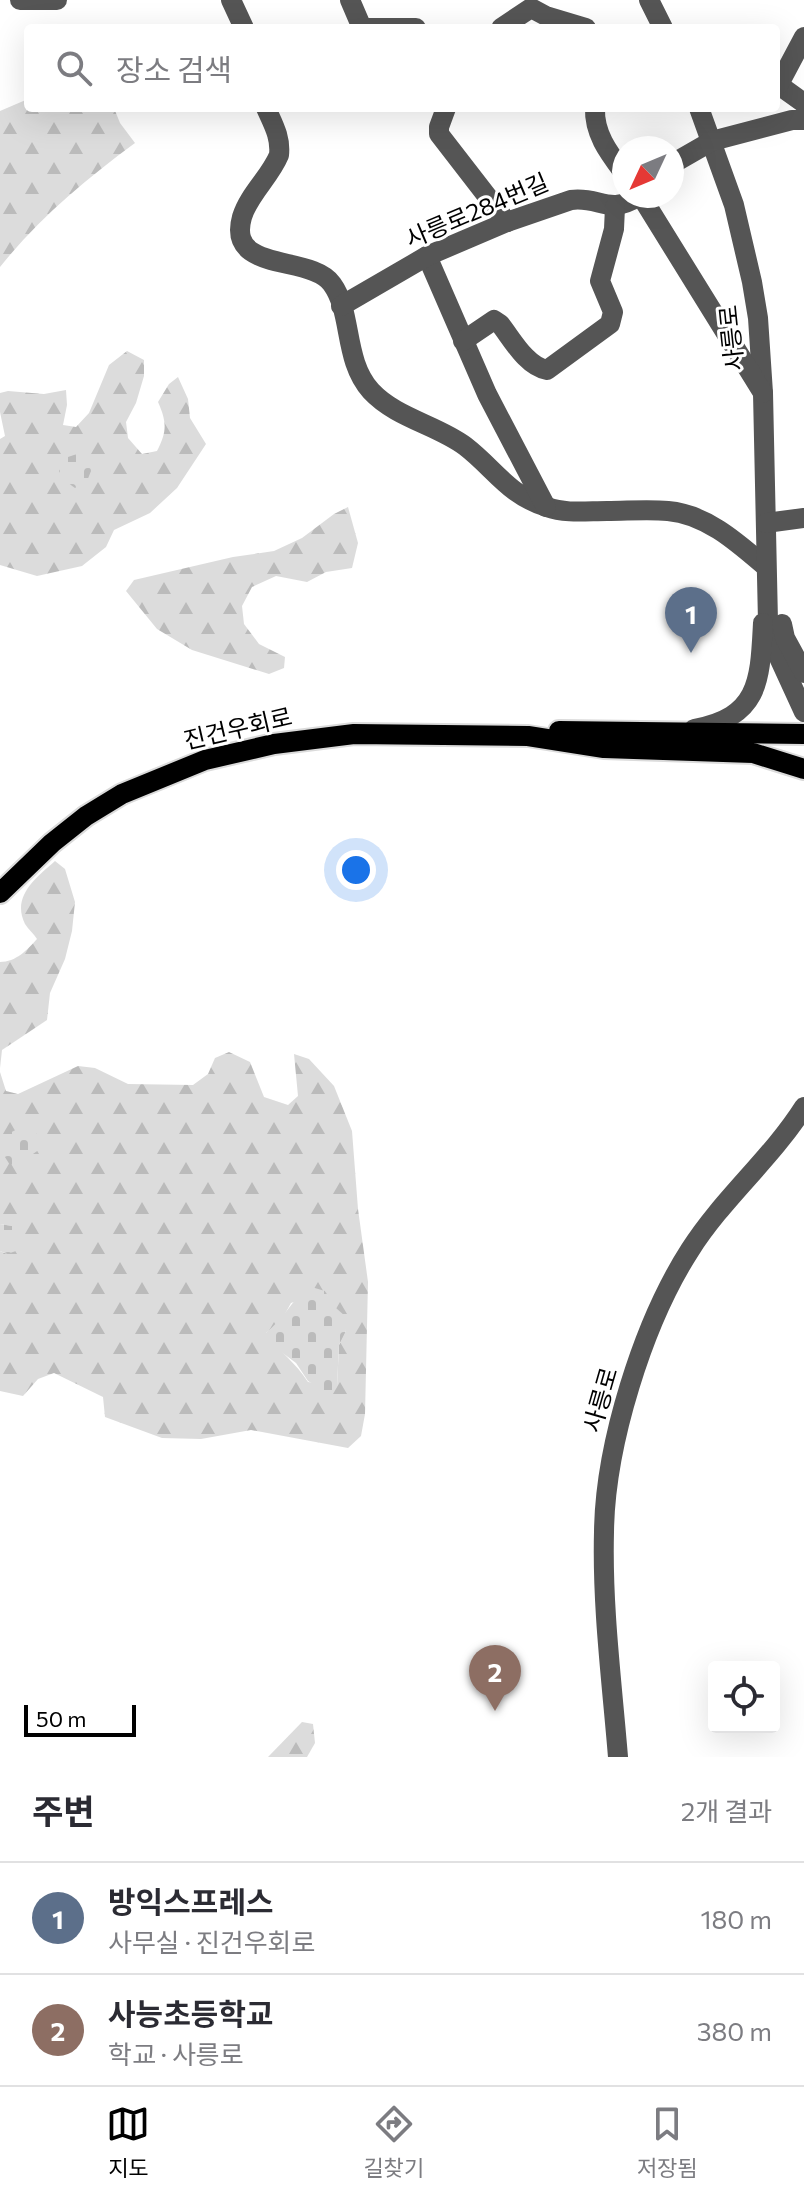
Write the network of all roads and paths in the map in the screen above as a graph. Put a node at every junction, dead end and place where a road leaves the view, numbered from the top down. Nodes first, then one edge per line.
1 (20, 0) edge
2 (57, 0) edge
3 (231, 0) edge
4 (350, 0) edge
5 (649, 0) edge
6 (525, 4) edge
7 (242, 24) edge
8 (359, 24) edge
9 (505, 24) edge
10 (572, 24) edge
11 (661, 24) edge
12 (804, 37) edge
13 (780, 80) edge
14 (780, 85) edge
15 (804, 103) edge
16 (268, 112) edge
17 (445, 112) edge
18 (595, 112) edge
19 (701, 112) edge
20 (804, 120) edge
21 (712, 141) junction
22 (612, 156) edge
23 (684, 157) edge
24 (612, 206) edge
25 (615, 208) edge
26 (647, 208) edge
27 (507, 222) junction
28 (427, 256) junction
29 (341, 306) junction
30 (463, 341) junction
31 (763, 393) junction
32 (546, 507) junction
33 (804, 518) edge
34 (766, 523) junction
35 (766, 567) junction
36 (804, 673) edge
37 (804, 712) edge
38 (675, 732) junction
39 (804, 734) edge
40 (528, 736) junction
41 (804, 744) edge
42 (804, 767) edge
43 (0, 893) edge
44 (804, 1107) edge
45 (618, 1757) edge

1 - 2 street
3 - 7 street
4 - 8 street
5 - 11 street
6 - 9 street
6 - 10 street
12 - 13 street
14 - 15 street
16 - 29 street
17 - 27 street
18 - 22 street
19 - 21 street, 사릉로
20 - 21 street
21 - 23 street
21 - 31 street, 사릉로
24 - 27 street, 사릉로284번길
25 - 30 street
26 - 31 street
27 - 28 street, 사릉로284번길
28 - 29 street, 사릉로284번길
28 - 30 street
29 - 32 street
30 - 32 street
31 - 34 street, 사릉로
32 - 35 street
33 - 34 street
34 - 35 street, 사릉로
35 - 36 street, 사릉로
35 - 37 street, 사릉로
35 - 38 street
38 - 39 main road, 진건우회로
38 - 40 main road, 진건우회로
40 - 42 main road, 진건우회로
40 - 43 main road, 진건우회로
41 - 42 main road
44 - 45 street, 사릉로

